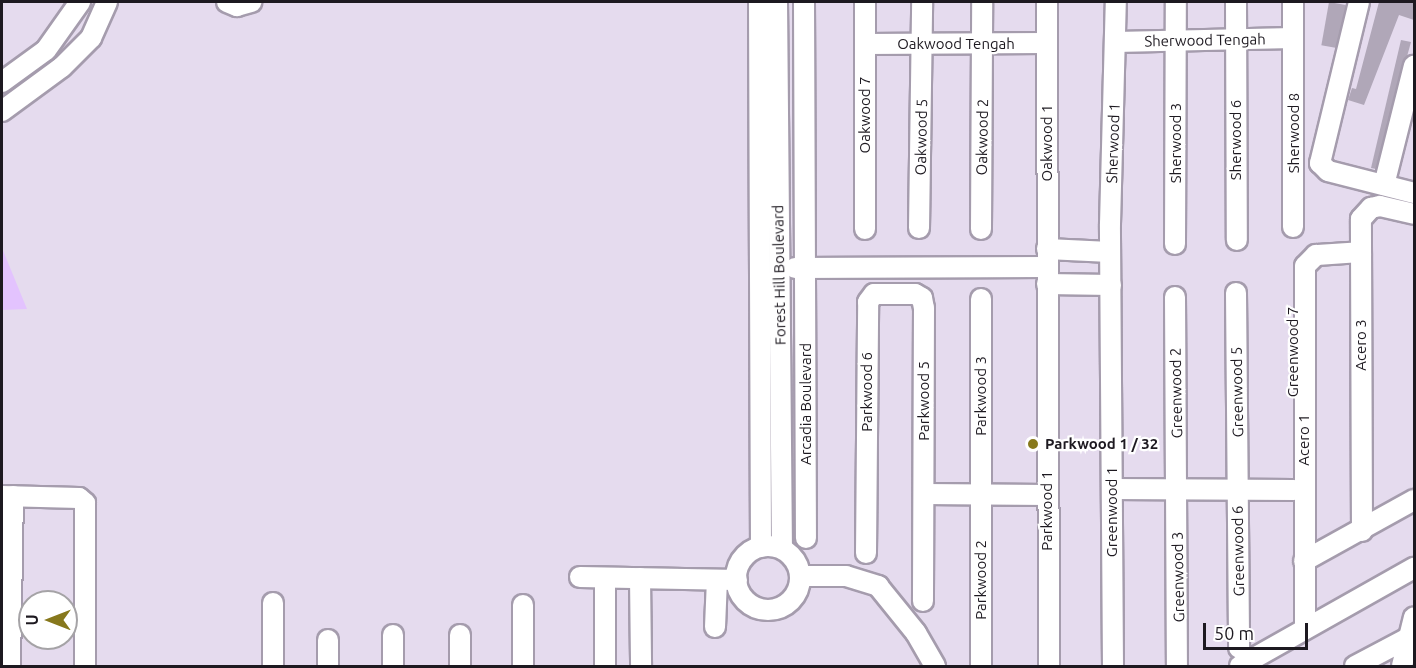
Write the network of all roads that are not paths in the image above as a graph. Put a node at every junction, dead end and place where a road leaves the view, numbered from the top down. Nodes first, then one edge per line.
1 (80, 2) edge
2 (107, 2) edge
3 (227, 2) edge
4 (251, 2) edge
5 (759, 2) edge
6 (777, 2) edge
7 (804, 2) edge
8 (865, 2) edge
9 (922, 2) edge
10 (982, 2) edge
11 (1047, 2) edge
12 (1116, 2) edge
13 (1176, 2) edge
14 (1236, 2) edge
15 (1293, 2) edge
16 (1359, 2) edge
17 (1293, 38) junction
18 (1236, 40) junction
19 (1176, 41) junction
20 (1116, 42) junction
21 (1047, 43) junction
22 (865, 44) junction
23 (923, 45) junction
24 (983, 45) junction
25 (1414, 66) edge
26 (2, 82) edge
27 (2, 111) edge
28 (1384, 184) junction
29 (1414, 193) edge
30 (1414, 213) edge
31 (1293, 227) dead end
32 (919, 228) dead end
33 (865, 229) dead end
34 (981, 229) dead end
35 (1237, 240) dead end
36 (1175, 244) dead end
37 (1110, 252) junction
38 (1360, 252) junction
39 (771, 266) junction
40 (1047, 266) junction
41 (806, 269) junction
42 (1111, 285) junction
43 (1293, 286) dead end
44 (1236, 293) dead end
45 (1175, 297) dead end
46 (981, 299) dead end
47 (924, 308) joint
48 (1112, 489) junction
49 (1177, 489) junction
50 (1294, 490) junction
51 (1238, 491) junction
52 (924, 494) junction
53 (981, 494) junction
54 (1047, 495) junction
55 (8, 496) edge
56 (1414, 500) edge
57 (1362, 531) junction
58 (806, 538) dead end
59 (761, 547) junction
60 (782, 549) junction
61 (866, 553) dead end
62 (1304, 561) junction
63 (1414, 568) edge
64 (800, 576) junction
65 (580, 578) dead end
66 (605, 578) junction
67 (640, 578) junction
68 (727, 580) junction
69 (923, 602) dead end
70 (273, 603) dead end
71 (523, 605) dead end
72 (1414, 617) edge
73 (1299, 621) junction
74 (715, 627) dead end
75 (393, 635) dead end
76 (460, 635) dead end
77 (1410, 637) junction
78 (328, 640) dead end
79 (1239, 657) edge
80 (1177, 665) edge
81 (10, 666) edge
82 (85, 666) edge
83 (273, 666) edge
84 (328, 666) edge
85 (393, 666) edge
86 (460, 666) edge
87 (523, 666) edge
88 (605, 666) edge
89 (641, 666) edge
90 (935, 666) edge
91 (981, 666) edge
92 (1049, 666) edge
93 (1113, 666) edge
94 (1354, 666) edge
95 (1402, 666) edge

1 - 26 street
2 - 27 street
3 - 4 street
5 - 39 street, Forest Hill Boulevard
6 - 39 street, Forest Hill Boulevard
7 - 41 street, Arcadia Boulevard
8 - 22 street, Oakwood 7
9 - 23 street, Oakwood 5
10 - 24 street, Oakwood 2
11 - 21 street, Oakwood 1
12 - 20 street, Sherwood 1
13 - 19 street, Sherwood 3
14 - 18 street, Sherwood 6
15 - 17 street, Sherwood 8
16 - 28 street
17 - 18 street, Sherwood Tengah
17 - 31 street, Sherwood 8
18 - 19 street, Sherwood Tengah
18 - 35 street, Sherwood 6
19 - 20 street, Sherwood Tengah
19 - 36 street, Sherwood 3
20 - 37 street, Sherwood 1
21 - 24 street, Oakwood Tengah
21 - 40 street, Oakwood 1
22 - 23 street, Oakwood Tengah
22 - 33 street, Oakwood 7
23 - 24 street, Oakwood Tengah
23 - 32 street, Oakwood 5
24 - 34 street, Oakwood 2
25 - 28 street
28 - 29 street
30 - 38 street, Acero 3
37 - 40 street
37 - 42 street, Sherwood 1
38 - 57 street, Acero 3
38 - 62 street, Acero 1
39 - 41 street
39 - 59 street, Forest Hill Boulevard
39 - 60 street, Forest Hill Boulevard
40 - 41 street
40 - 42 street
40 - 54 street, Parkwood 1
41 - 58 street, Arcadia Boulevard
42 - 48 street, Greenwood 1
43 - 50 street, Greenwood 7
44 - 51 street, Greenwood 5
45 - 49 street, Greenwood 2
46 - 53 street, Parkwood 3
47 - 52 street, Parkwood 5
47 - 61 street, Parkwood 6
48 - 49 street
48 - 93 street, Greenwood 1
49 - 51 street
49 - 80 street, Greenwood 3
50 - 51 street
50 - 73 street, Greenwood 7
51 - 79 street, Greenwood 6
52 - 53 street
52 - 69 street, Parkwood 5
53 - 54 street
53 - 91 street, Parkwood 2
54 - 92 street, Parkwood 1
55 - 81 street
55 - 82 street
56 - 57 street
57 - 62 street
59 - 60 street
59 - 68 street
60 - 64 street
62 - 73 street, Acero 1
63 - 73 street
64 - 68 street
64 - 90 street
65 - 66 street
66 - 67 street
66 - 88 street
67 - 68 street
67 - 89 street
68 - 74 street
70 - 83 street
71 - 87 street
72 - 77 street
73 - 79 street
75 - 85 street
76 - 86 street
77 - 94 street
77 - 95 street
78 - 84 street

